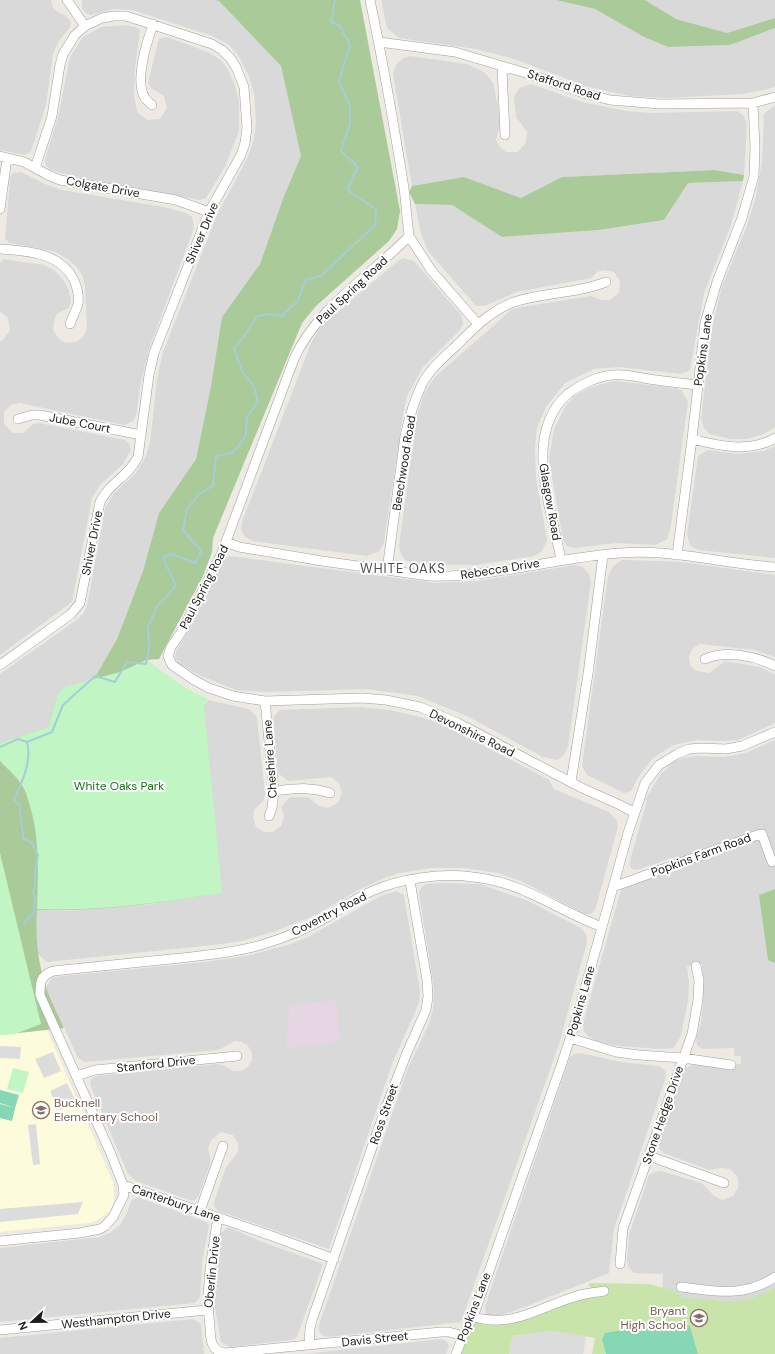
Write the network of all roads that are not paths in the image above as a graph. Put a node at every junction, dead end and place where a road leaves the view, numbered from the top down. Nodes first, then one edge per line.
1 (67, 0) edge
2 (370, 0) edge
3 (153, 24) junction
4 (85, 26) junction
5 (379, 42) junction
6 (502, 67) junction
7 (775, 97) edge
8 (753, 103) junction
9 (152, 105) dead end
10 (505, 135) dead end
11 (3, 157) edge
12 (35, 168) junction
13 (0, 209) edge
14 (209, 212) junction
15 (409, 236) junction
16 (0, 249) edge
17 (606, 282) dead end
18 (70, 324) dead end
19 (478, 324) junction
20 (698, 385) junction
21 (18, 419) dead end
22 (141, 435) junction
23 (775, 438) edge
24 (692, 439) junction
25 (226, 542) junction
26 (603, 555) junction
27 (677, 555) junction
28 (561, 560) junction
29 (775, 567) edge
30 (387, 570) junction
31 (168, 656) joint
32 (705, 659) dead end
33 (0, 665) edge
34 (775, 666) edge
35 (265, 701) junction
36 (775, 732) edge
37 (571, 782) junction
38 (274, 791) junction
39 (330, 793) dead end
40 (634, 813) junction
41 (269, 816) dead end
42 (772, 862) dead end
43 (410, 880) junction
44 (613, 888) junction
45 (602, 927) junction
46 (696, 966) dead end
47 (40, 995) joint
48 (570, 1038) junction
49 (237, 1056) dead end
50 (683, 1058) junction
51 (731, 1064) dead end
52 (76, 1076) junction
53 (223, 1146) dead end
54 (648, 1156) junction
55 (724, 1183) dead end
56 (123, 1185) junction
57 (200, 1211) junction
58 (218, 1217) junction
59 (0, 1241) edge
60 (334, 1259) junction
61 (620, 1264) dead end
62 (775, 1277) edge
63 (681, 1287) dead end
64 (604, 1291) dead end
65 (207, 1310) junction
66 (473, 1317) junction
67 (0, 1330) edge
68 (463, 1336) junction
69 (308, 1345) junction
70 (262, 1352) edge
71 (456, 1354) edge

1 - 4 street
2 - 5 street
3 - 4 street, Shiver Drive
3 - 9 street
3 - 14 street, Shiver Drive
4 - 12 street, Shiver Drive
5 - 6 street, Stafford Road
5 - 15 street
6 - 8 street, Stafford Road
6 - 10 street
7 - 8 street, Stafford Road
8 - 20 street, Popkins Lane
11 - 12 street, Colgate Drive
11 - 13 street
12 - 14 street, Colgate Drive
14 - 22 street, Shiver Drive
15 - 19 street
15 - 25 street, Paul Spring Road
16 - 18 street
17 - 19 street, Beechwood Road
19 - 30 street, Beechwood Road
20 - 24 street, Popkins Lane
20 - 28 street, Glasgow Road
21 - 22 street, Jube Court
22 - 33 street, Shiver Drive
23 - 24 street
24 - 27 street, Popkins Lane
25 - 30 street, Rebecca Drive
25 - 31 street, Paul Spring Road
26 - 27 street, Rebecca Drive
26 - 28 street, Rebecca Drive
26 - 37 street
27 - 29 street, Rebecca Drive
28 - 30 street, Rebecca Drive
31 - 35 street, Devonshire Road
32 - 34 street
35 - 37 street, Devonshire Road
35 - 38 street, Cheshire Lane
36 - 40 street, Popkins Lane
37 - 40 street, Devonshire Road
38 - 39 street
38 - 41 street, Cheshire Lane
40 - 44 street, Popkins Lane
42 - 44 street, Popkins Farm Road
43 - 45 street, Coventry Road
43 - 47 street, Coventry Road
43 - 60 street, Ross Street
44 - 45 street, Popkins Lane
45 - 48 street, Popkins Lane
46 - 50 street, Stone Hedge Drive
47 - 52 street, Canterbury Lane
48 - 50 street
48 - 66 street, Popkins Lane
49 - 52 street, Stanford Drive
50 - 51 street
50 - 54 street, Stone Hedge Drive
52 - 56 street, Canterbury Lane
53 - 57 street
54 - 55 street
54 - 61 street, Stone Hedge Drive
56 - 57 street, Canterbury Lane
56 - 59 street
57 - 58 street, Canterbury Lane
58 - 60 street, Canterbury Lane
58 - 65 street, Oberlin Drive
60 - 69 street, Ross Street
62 - 63 street
64 - 66 street
65 - 67 street, Westhampton Drive
65 - 70 street, Oberlin Drive
66 - 68 street, Popkins Lane
68 - 69 street, Davis Street
68 - 71 street, Popkins Lane
69 - 70 street, Davis Street

